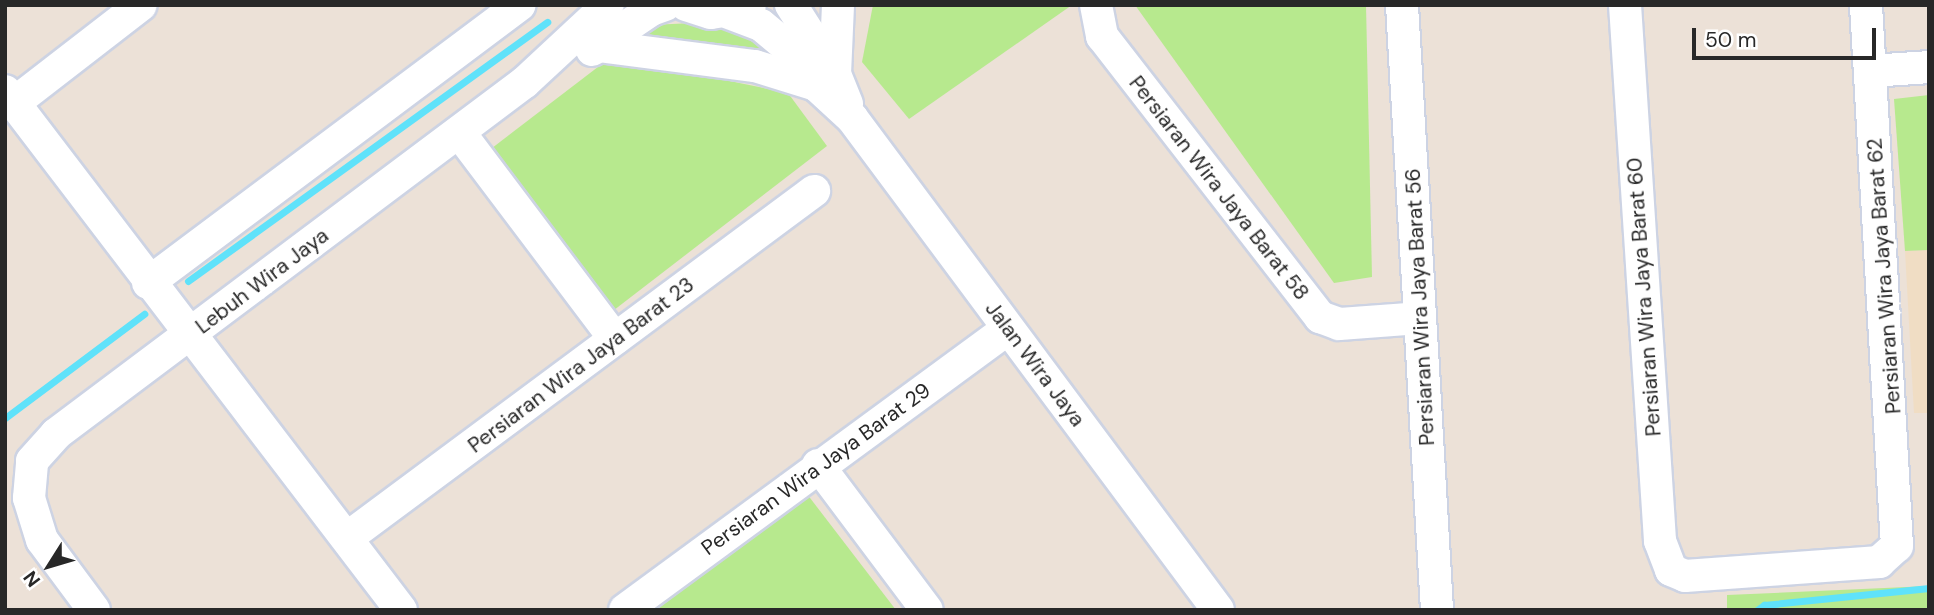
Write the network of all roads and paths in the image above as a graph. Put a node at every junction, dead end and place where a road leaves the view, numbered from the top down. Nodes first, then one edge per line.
1 (141, 5) edge
2 (519, 5) edge
3 (665, 5) edge
4 (686, 5) edge
5 (792, 5) edge
6 (838, 5) edge
7 (1096, 5) edge
8 (1402, 5) edge
9 (1625, 5) edge
10 (1866, 5) edge
11 (603, 8) edge
12 (742, 9) edge
13 (485, 15) edge
14 (598, 46) junction
15 (1929, 67) edge
16 (1871, 71) junction
17 (826, 80) junction
18 (525, 82) junction
19 (10, 97) edge
20 (459, 132) junction
21 (814, 191) dead end
22 (148, 283) junction
23 (1420, 318) junction
24 (1009, 329) junction
25 (189, 337) junction
26 (615, 339) junction
27 (818, 465) junction
28 (348, 538) junction
29 (1897, 546) joint
30 (94, 610) edge
31 (401, 610) edge
32 (625, 610) edge
33 (927, 610) edge
34 (1218, 610) edge
35 (1437, 610) edge

1 - 19 street
2 - 13 street
3 - 14 street, Lebuh Wira Jaya
4 - 12 street, Jalan Wira Jaya
5 - 17 street, Jalan Wira Jaya
6 - 17 street
7 - 23 street, Persiaran Wira Jaya Barat 58
8 - 23 street, Persiaran Wira Jaya Barat 56
9 - 29 street, Persiaran Wira Jaya Barat 60
10 - 16 street, Persiaran Wira Jaya Barat 62
11 - 18 street, Lebuh Wira Jaya
12 - 17 street, Jalan Wira Jaya
13 - 22 street
14 - 17 street
14 - 18 street, Lebuh Wira Jaya
15 - 16 street
16 - 29 street, Persiaran Wira Jaya Barat 62
17 - 24 street, Jalan Wira Jaya
18 - 20 street, Lebuh Wira Jaya
19 - 22 street
20 - 25 street, Lebuh Wira Jaya
20 - 26 street
21 - 26 street, Persiaran Wira Jaya Barat 23
22 - 25 street
23 - 35 street, Persiaran Wira Jaya Barat 56
24 - 27 street, Persiaran Wira Jaya Barat 29
24 - 34 street, Jalan Wira Jaya
25 - 28 street
25 - 30 street, Lebuh Wira Jaya
26 - 28 street, Persiaran Wira Jaya Barat 23
27 - 32 street, Persiaran Wira Jaya Barat 29
27 - 33 street
28 - 31 street

